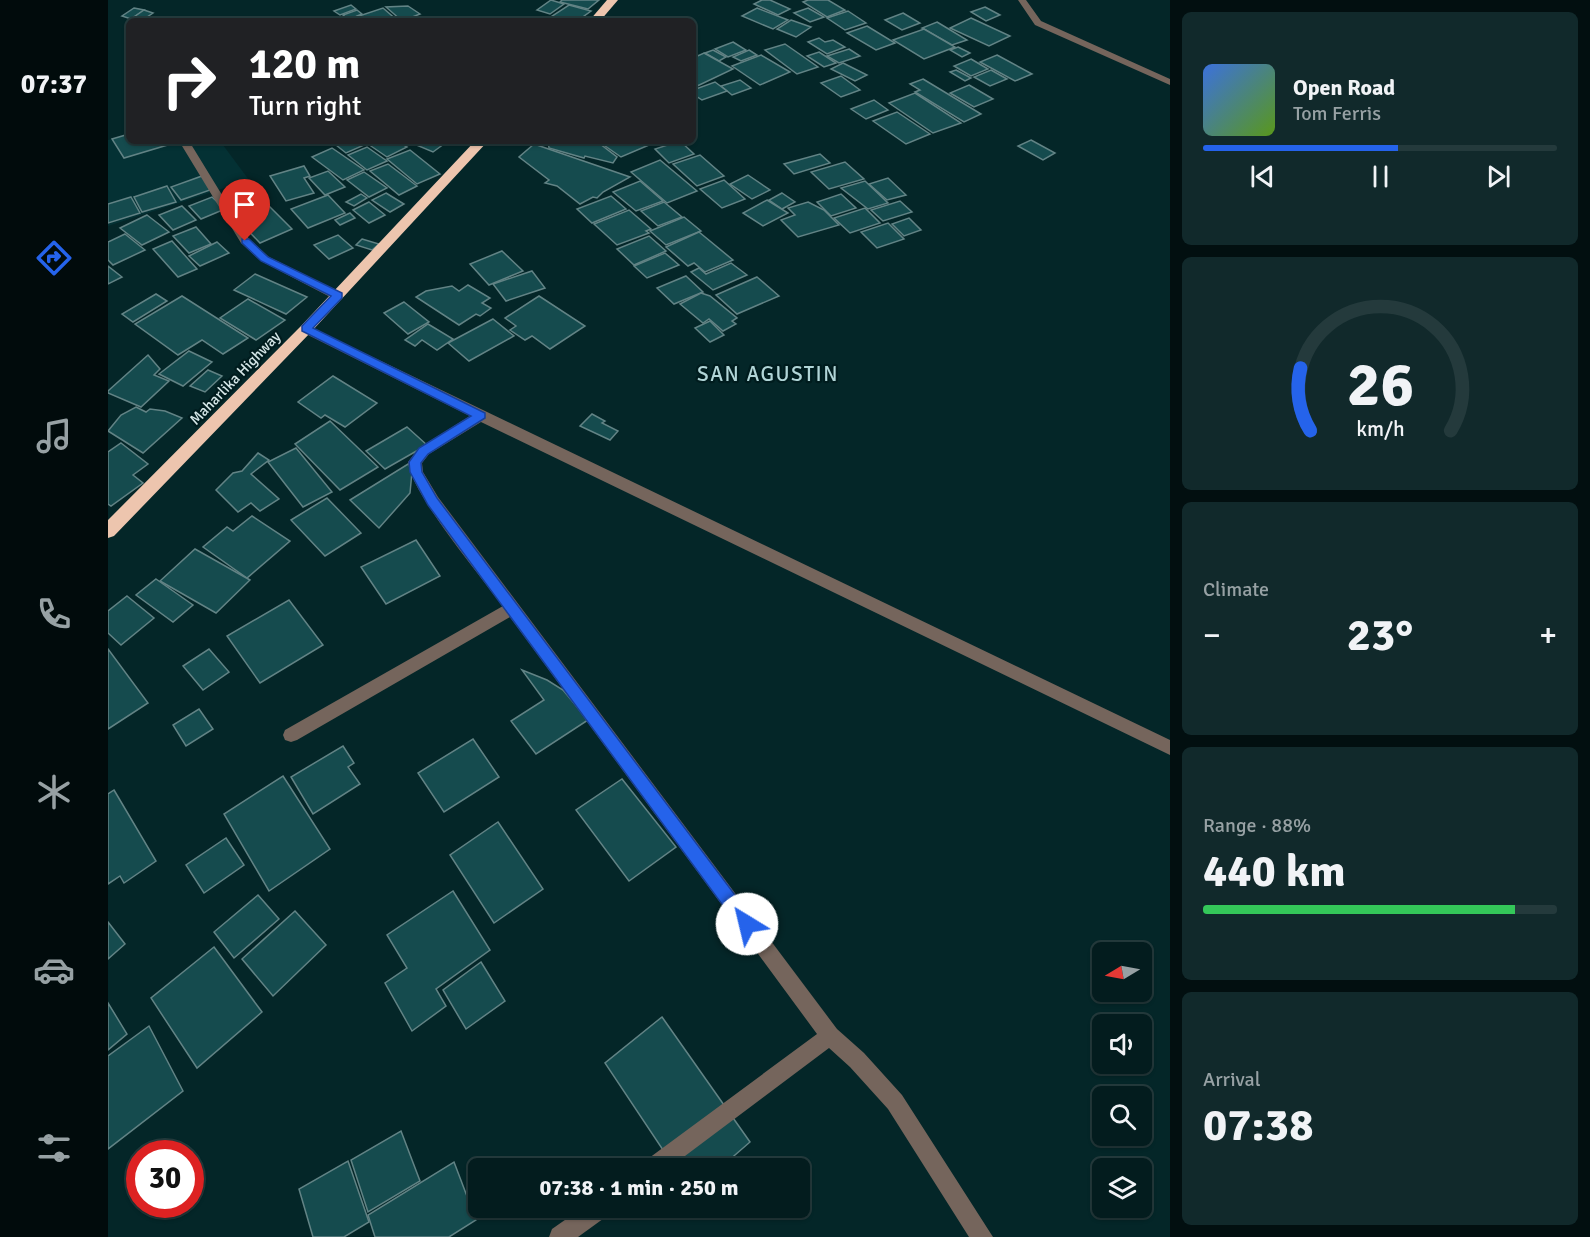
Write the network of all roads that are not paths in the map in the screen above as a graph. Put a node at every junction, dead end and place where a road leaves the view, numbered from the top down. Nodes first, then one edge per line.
1 (613, 0) edge
2 (1022, 0) edge
3 (597, 18) edge
4 (1170, 82) edge
5 (186, 144) edge
6 (479, 144) edge
7 (338, 296) junction
8 (306, 329) junction
9 (480, 416) junction
10 (108, 531) edge
11 (513, 608) junction
12 (291, 735) dead end
13 (1170, 748) edge
14 (830, 1036) junction
15 (665, 1158) edge
16 (586, 1218) edge
17 (560, 1237) edge
18 (982, 1237) edge

1 - 3 highway
2 - 4 street
5 - 7 street
6 - 7 highway, Maharlika Highway
7 - 8 highway, Maharlika Highway
8 - 9 street
8 - 10 highway, Maharlika Highway
9 - 11 street
9 - 13 street
11 - 12 street
11 - 14 street
14 - 15 street
14 - 18 street
16 - 17 street

